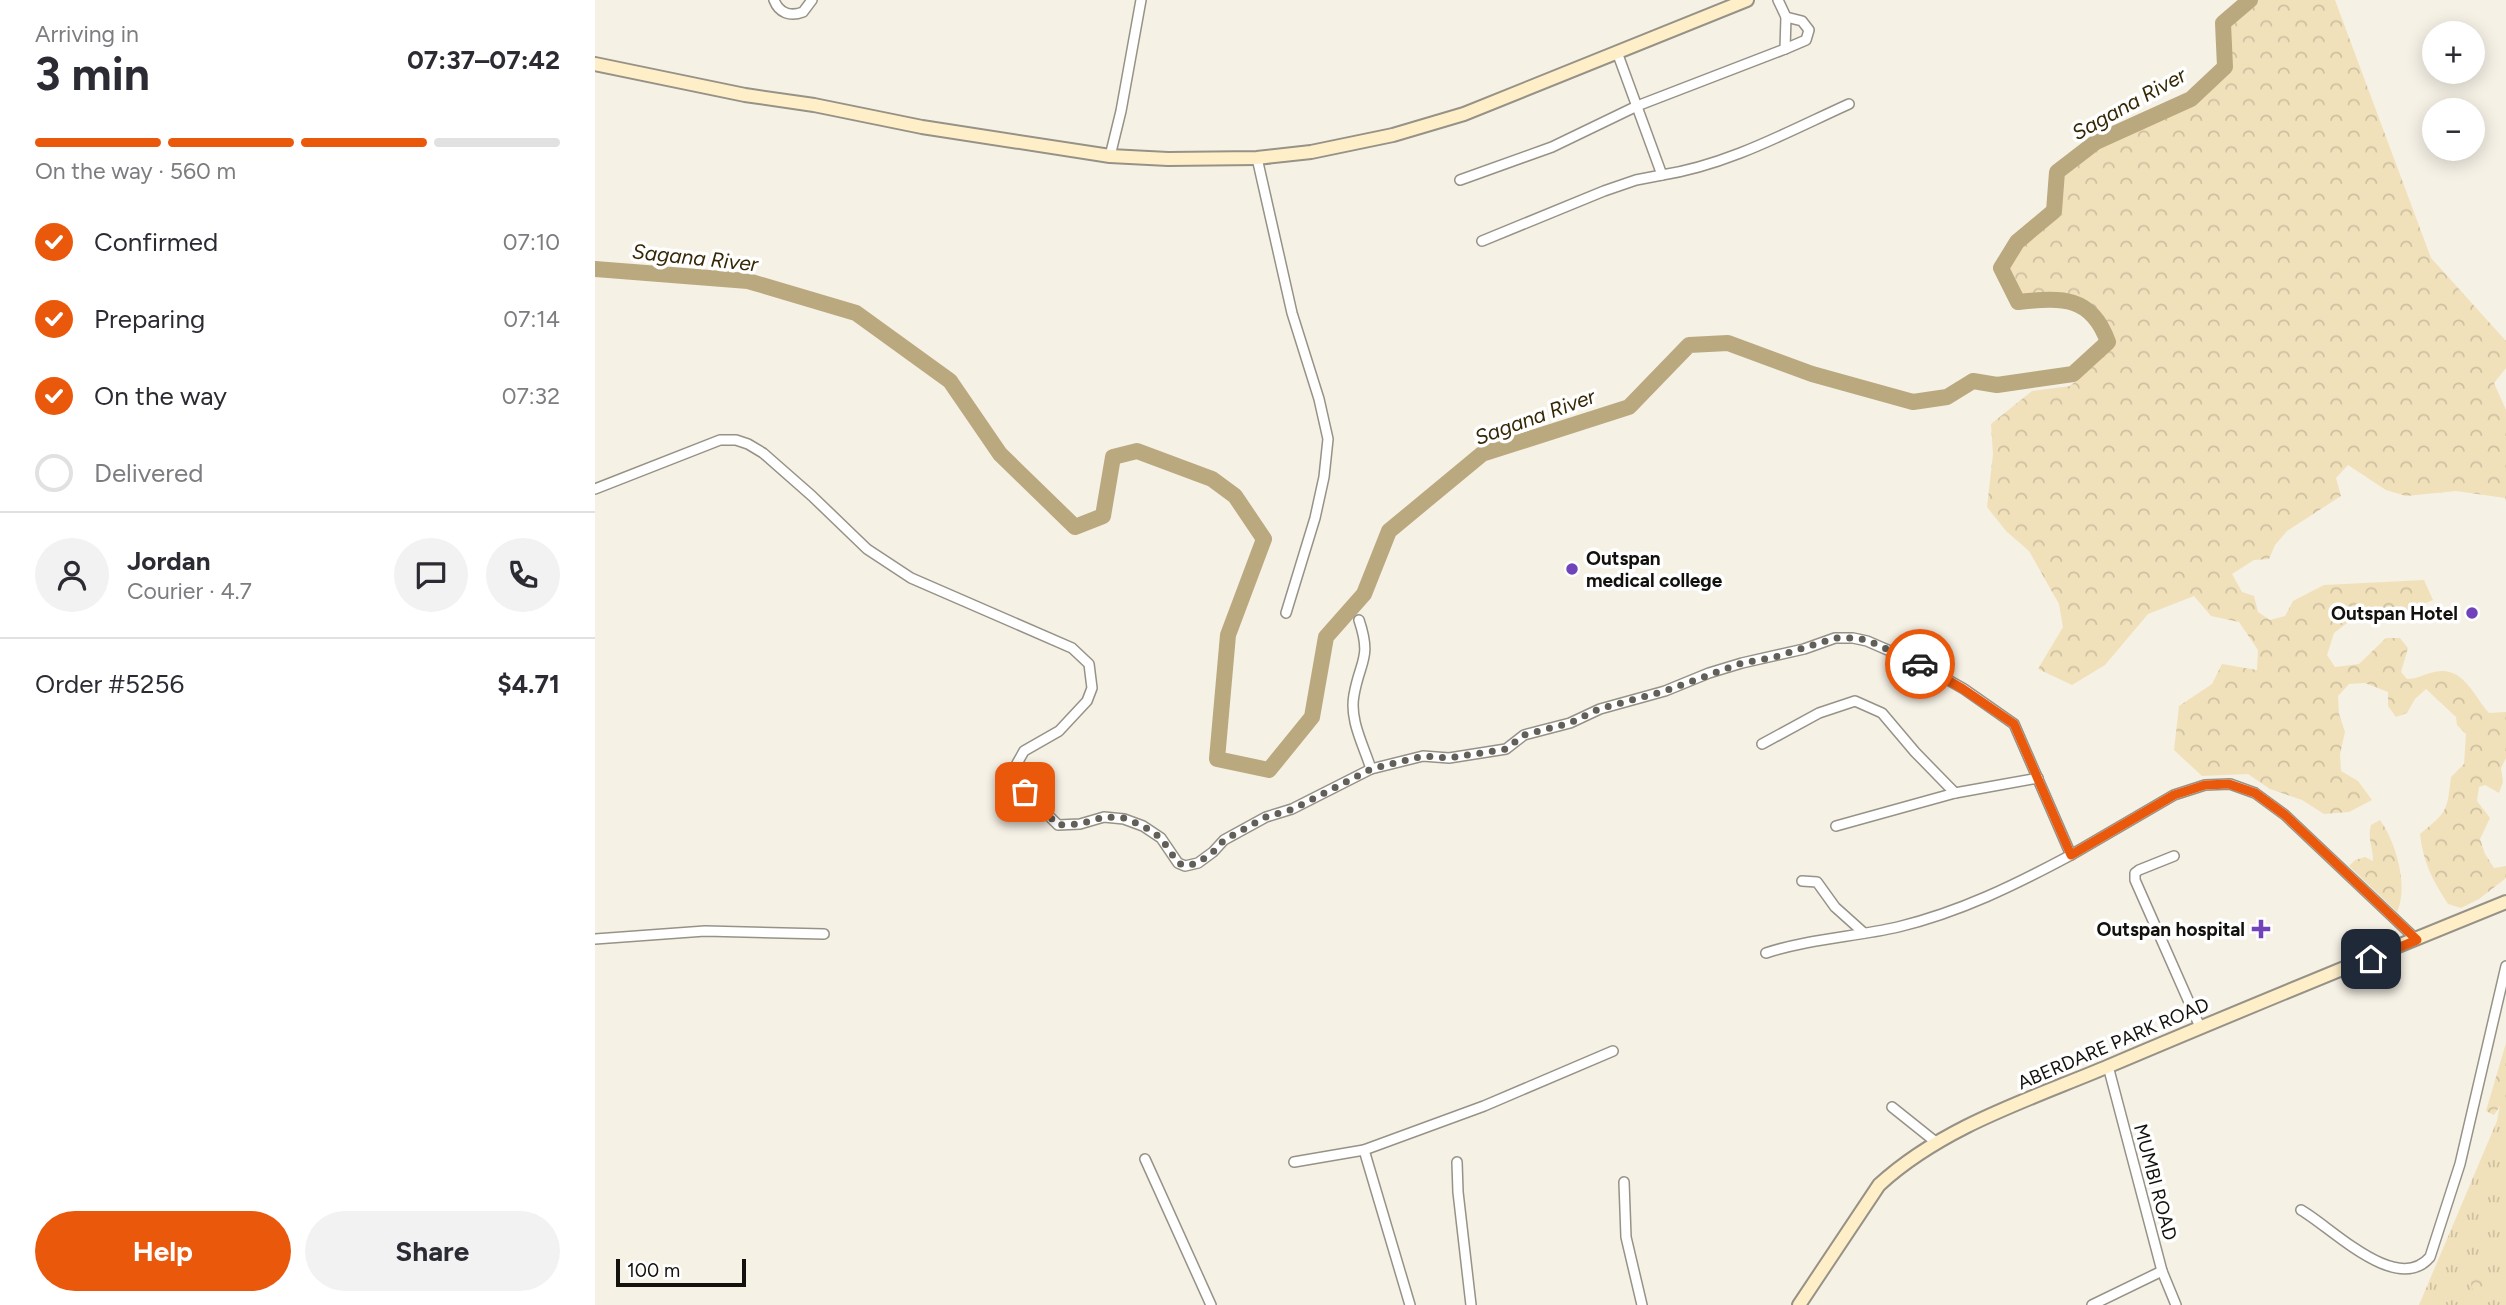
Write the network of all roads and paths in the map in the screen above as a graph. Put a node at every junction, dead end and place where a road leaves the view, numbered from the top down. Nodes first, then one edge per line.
1 (774, 0) edge
2 (812, 0) edge
3 (1141, 0) edge
4 (1747, 0) edge
5 (1778, 0) edge
6 (1786, 17) junction
7 (1785, 49) junction
8 (1617, 52) junction
9 (595, 64) edge
10 (1849, 104) dead end
11 (1637, 106) junction
12 (1110, 156) junction
13 (1257, 158) junction
14 (1663, 175) junction
15 (1460, 180) dead end
16 (1482, 241) dead end
17 (595, 489) edge
18 (1286, 613) dead end
19 (1359, 620) dead end
20 (1762, 744) dead end
21 (1371, 769) junction
22 (2038, 778) junction
23 (1955, 793) junction
24 (1836, 826) dead end
25 (2071, 855) junction
26 (2174, 856) dead end
27 (1802, 881) dead end
28 (2506, 902) edge
29 (824, 933) dead end
30 (1864, 933) junction
31 (595, 939) edge
32 (2417, 940) junction
33 (1766, 953) dead end
34 (2506, 966) edge
35 (2200, 1027) junction
36 (1613, 1051) dead end
37 (2108, 1066) junction
38 (1892, 1107) dead end
39 (1937, 1143) junction
40 (1364, 1150) junction
41 (1145, 1159) dead end
42 (1294, 1163) dead end
43 (1457, 1163) dead end
44 (1624, 1182) dead end
45 (2301, 1210) dead end
46 (2162, 1271) junction
47 (1211, 1305) edge
48 (1410, 1305) edge
49 (1471, 1305) edge
50 (1641, 1305) edge
51 (1799, 1305) edge
52 (2092, 1305) edge
53 (2176, 1305) edge

1 - 2 street
3 - 12 street
4 - 8 street
5 - 6 street
6 - 7 street
6 - 7 street
7 - 11 street
8 - 11 street
8 - 13 street
9 - 12 street
10 - 14 street
11 - 14 street
11 - 15 street
12 - 13 street
13 - 18 street
14 - 16 street
17 - 21 street
19 - 21 street
20 - 23 street
21 - 22 street
22 - 23 street
22 - 25 street
23 - 24 street
25 - 30 street
25 - 32 street
26 - 35 street
27 - 30 street
28 - 32 street, ABERDARE PARK ROAD
29 - 31 street
30 - 33 street
32 - 35 street, ABERDARE PARK ROAD
34 - 45 street
35 - 37 street, ABERDARE PARK ROAD
36 - 40 street
37 - 39 street, ABERDARE PARK ROAD
37 - 46 street, MUMBI ROAD
38 - 39 street
39 - 51 street, ABERDARE PARK ROAD
40 - 42 street
40 - 48 street
41 - 47 street
43 - 49 street
44 - 50 street
46 - 52 street
46 - 53 street, MUMBI ROAD

